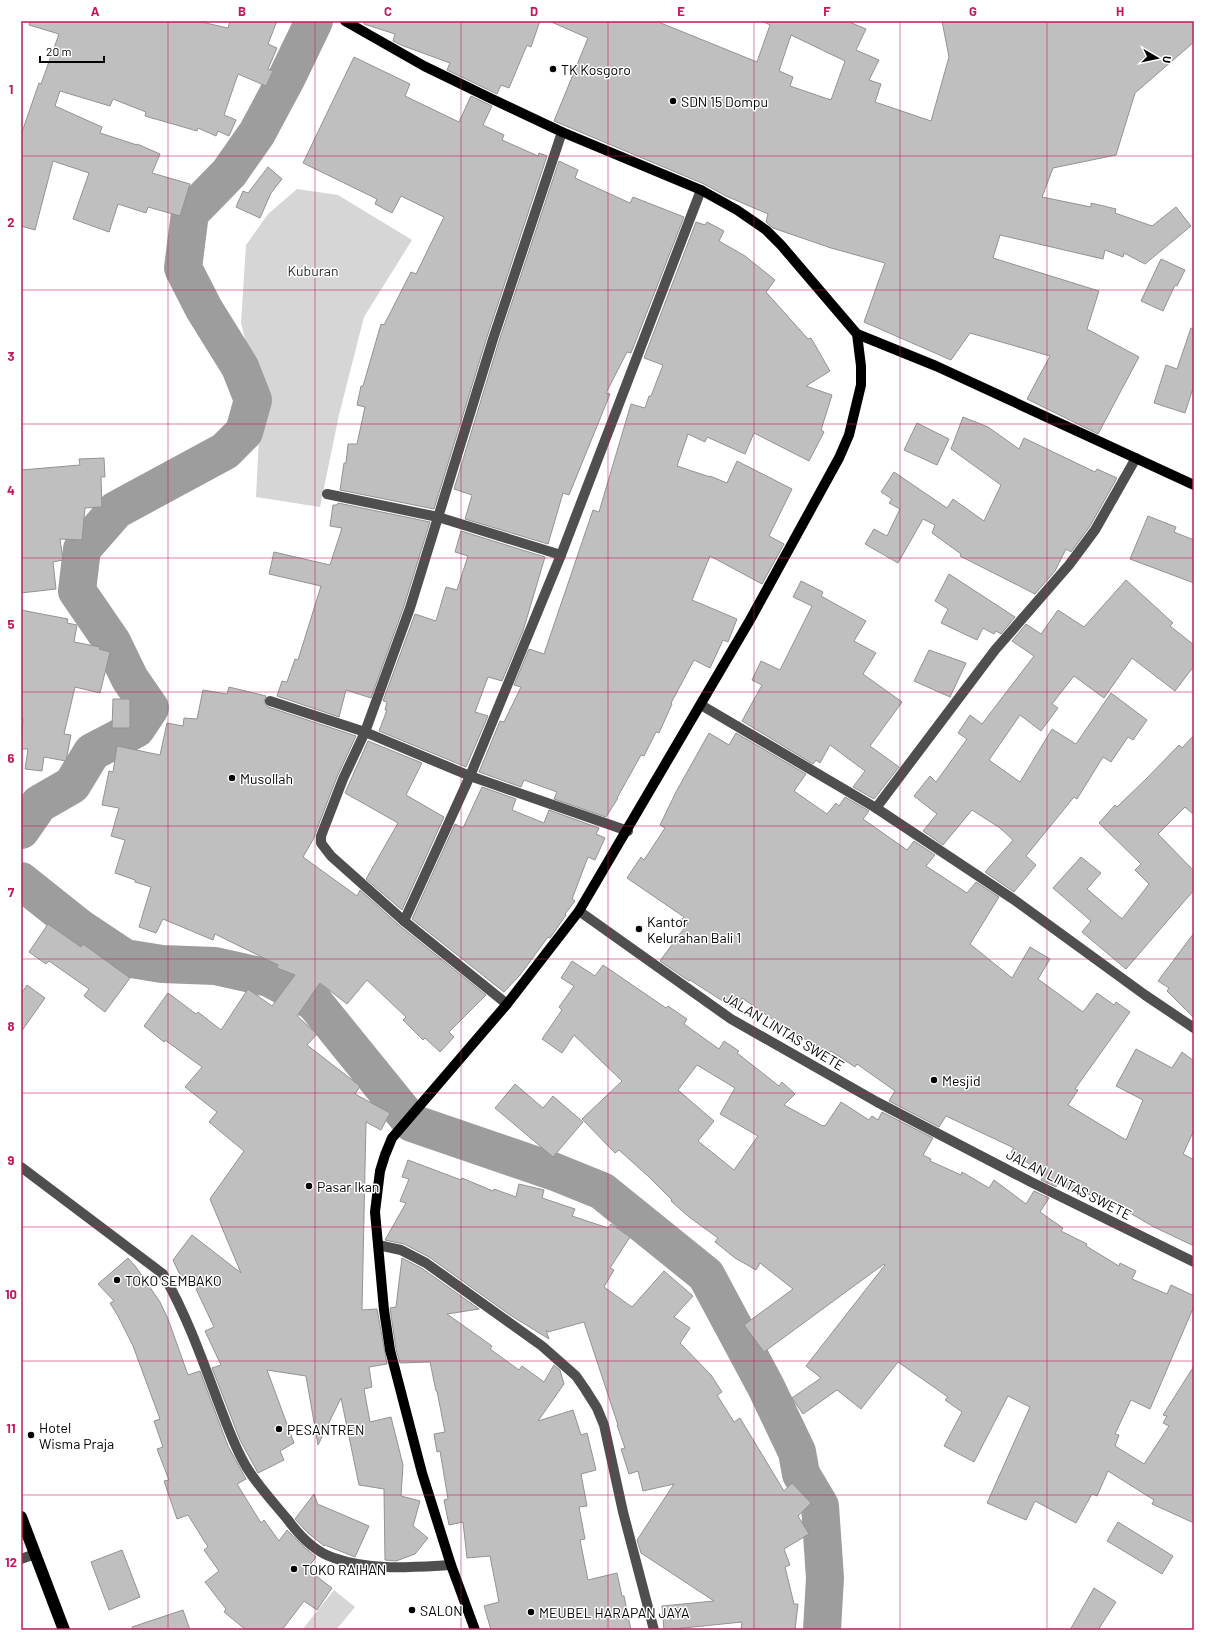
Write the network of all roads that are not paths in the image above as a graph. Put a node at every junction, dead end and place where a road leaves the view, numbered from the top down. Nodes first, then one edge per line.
1 (345, 21) edge
2 (562, 132) junction
3 (701, 190) junction
4 (857, 334) junction
5 (1136, 458) junction
6 (1194, 485) edge
7 (327, 494) dead end
8 (438, 517) junction
9 (561, 555) junction
10 (270, 701) dead end
11 (701, 705) junction
12 (365, 732) junction
13 (470, 776) junction
14 (876, 808) junction
15 (628, 830) junction
16 (579, 911) junction
17 (404, 922) junction
18 (507, 1004) junction
19 (1194, 1028) edge
20 (21, 1167) edge
21 (378, 1245) junction
22 (1194, 1262) edge
23 (21, 1517) edge
24 (35, 1554) junction
25 (21, 1559) edge
26 (451, 1565) junction
27 (64, 1630) edge
28 (475, 1630) edge
29 (654, 1630) edge

1 - 2 main road
2 - 3 main road
2 - 8 street
3 - 4 main road
3 - 9 street
4 - 5 main road
4 - 11 main road
5 - 6 main road
5 - 14 street
7 - 8 street
8 - 9 street
8 - 12 street
9 - 13 street
10 - 12 street
11 - 14 street
11 - 15 main road
12 - 13 street
12 - 17 street
13 - 15 street
13 - 17 street
14 - 19 street
15 - 16 main road
16 - 18 main road
16 - 22 street, JALAN LINTAS SWETE
17 - 18 street
18 - 21 main road
20 - 26 street
21 - 26 main road
21 - 29 street
23 - 24 highway
24 - 25 street
24 - 27 highway
26 - 28 main road

